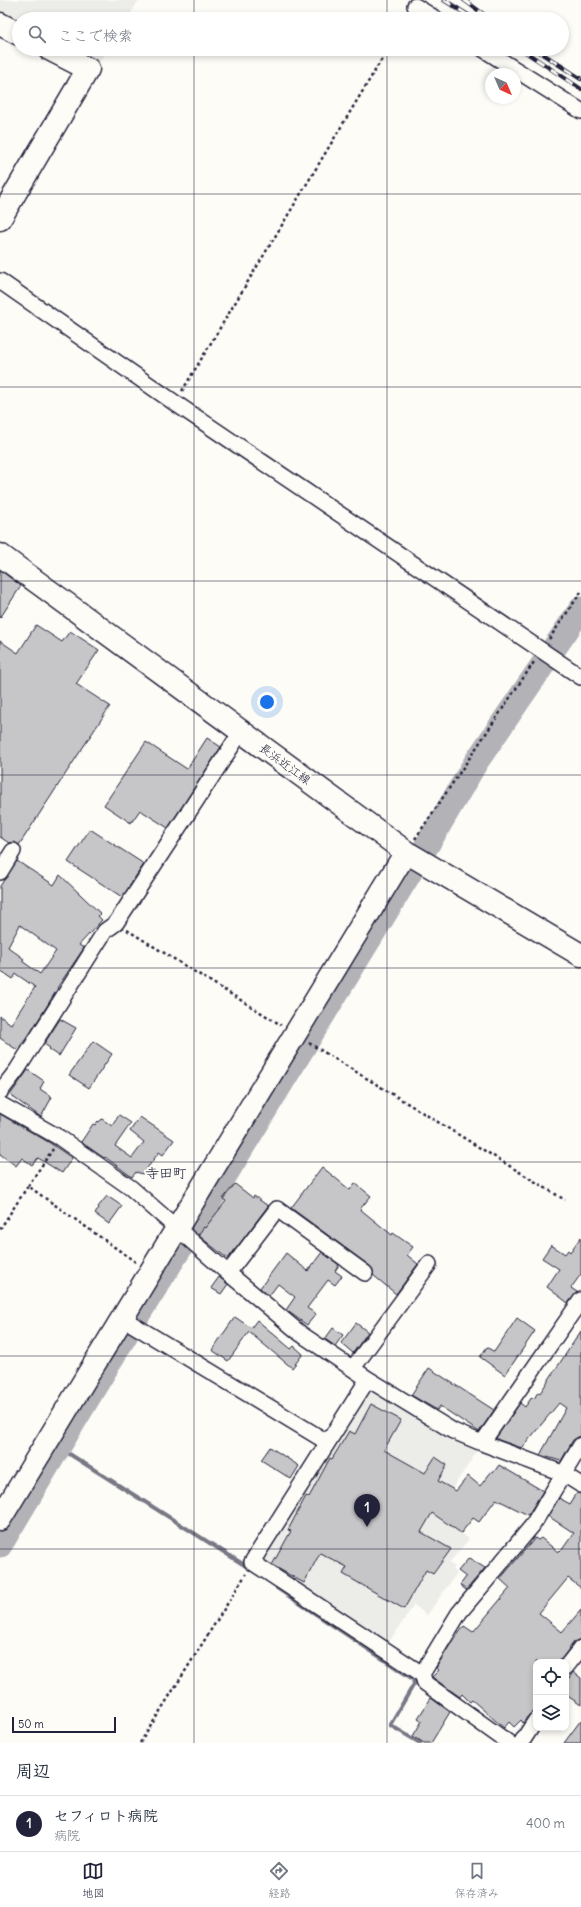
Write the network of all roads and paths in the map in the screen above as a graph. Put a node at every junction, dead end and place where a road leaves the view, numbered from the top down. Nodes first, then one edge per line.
1 (415, 6) dead end
2 (425, 12) edge
3 (0, 24) edge
4 (12, 30) edge
5 (63, 56) edge
6 (384, 56) edge
7 (494, 56) edge
8 (581, 111) edge
9 (0, 219) edge
10 (0, 281) edge
11 (175, 403) junction
12 (0, 555) edge
13 (581, 592) edge
14 (546, 655) junction
15 (581, 677) edge
16 (241, 732) junction
17 (14, 851) dead end
18 (406, 852) junction
19 (0, 872) edge
20 (116, 923) junction
21 (581, 955) edge
22 (295, 1034) junction
23 (313, 1045) dead end
24 (0, 1092) edge
25 (0, 1104) edge
26 (60, 1138) junction
27 (28, 1186) junction
28 (565, 1200) dead end
29 (0, 1229) edge
30 (183, 1234) junction
31 (430, 1264) dead end
32 (150, 1273) junction
33 (228, 1273) junction
34 (365, 1273) dead end
35 (581, 1300) edge
36 (129, 1322) junction
37 (353, 1368) junction
38 (368, 1379) junction
39 (327, 1442) junction
40 (482, 1444) junction
41 (581, 1445) edge
42 (562, 1473) junction
43 (581, 1485) edge
44 (0, 1519) edge
45 (245, 1575) dead end
46 (581, 1648) edge
47 (569, 1663) edge
48 (422, 1674) junction
49 (533, 1725) edge
50 (140, 1743) edge
51 (509, 1743) edge
52 (521, 1743) edge

1 - 2 street
3 - 4 street
5 - 9 street
6 - 11 path
7 - 8 street
10 - 11 street
11 - 14 street
12 - 16 street, 長浜近江線
13 - 14 path
14 - 15 street
14 - 18 path
16 - 18 street, 長浜近江線
16 - 20 street
17 - 19 street
18 - 21 street, 長浜近江線
18 - 22 street
20 - 22 path
20 - 24 street
22 - 30 street
23 - 28 path
25 - 26 street
26 - 27 path
26 - 30 street
27 - 29 path
27 - 32 path
30 - 32 street
30 - 33 street
31 - 37 street
32 - 36 street
33 - 34 street
33 - 37 street
35 - 40 street
36 - 39 street
36 - 44 street
37 - 38 street
38 - 39 street
38 - 40 street
39 - 48 street
40 - 42 street
41 - 42 street
42 - 43 street
42 - 48 street
45 - 50 path
46 - 47 street
48 - 51 street
49 - 52 street

